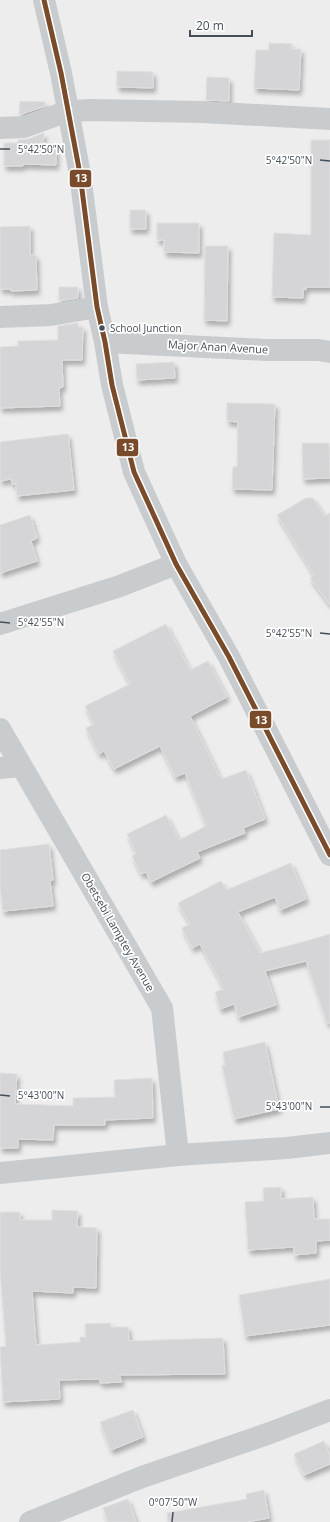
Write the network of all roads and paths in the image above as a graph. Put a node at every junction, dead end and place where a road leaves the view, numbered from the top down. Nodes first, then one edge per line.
1 (44, 0) edge
2 (68, 111) junction
3 (330, 120) edge
4 (0, 128) edge
5 (97, 308) junction
6 (0, 317) edge
7 (105, 342) junction
8 (330, 352) edge
9 (176, 564) junction
10 (0, 624) edge
11 (0, 729) edge
12 (22, 766) junction
13 (0, 768) edge
14 (330, 855) edge
15 (330, 1143) edge
16 (178, 1155) junction
17 (0, 1173) edge
18 (330, 1410) edge
19 (30, 1522) edge

1 - 2 street
2 - 3 street
2 - 4 street
2 - 5 street
5 - 6 street
5 - 7 street
7 - 8 street, Major Anan Avenue
7 - 9 street
9 - 10 street
9 - 14 street
11 - 12 street, Obetsebi Lamptey Avenue
12 - 13 street
12 - 16 street, Obetsebi Lamptey Avenue
15 - 16 street
16 - 17 street
18 - 19 street

